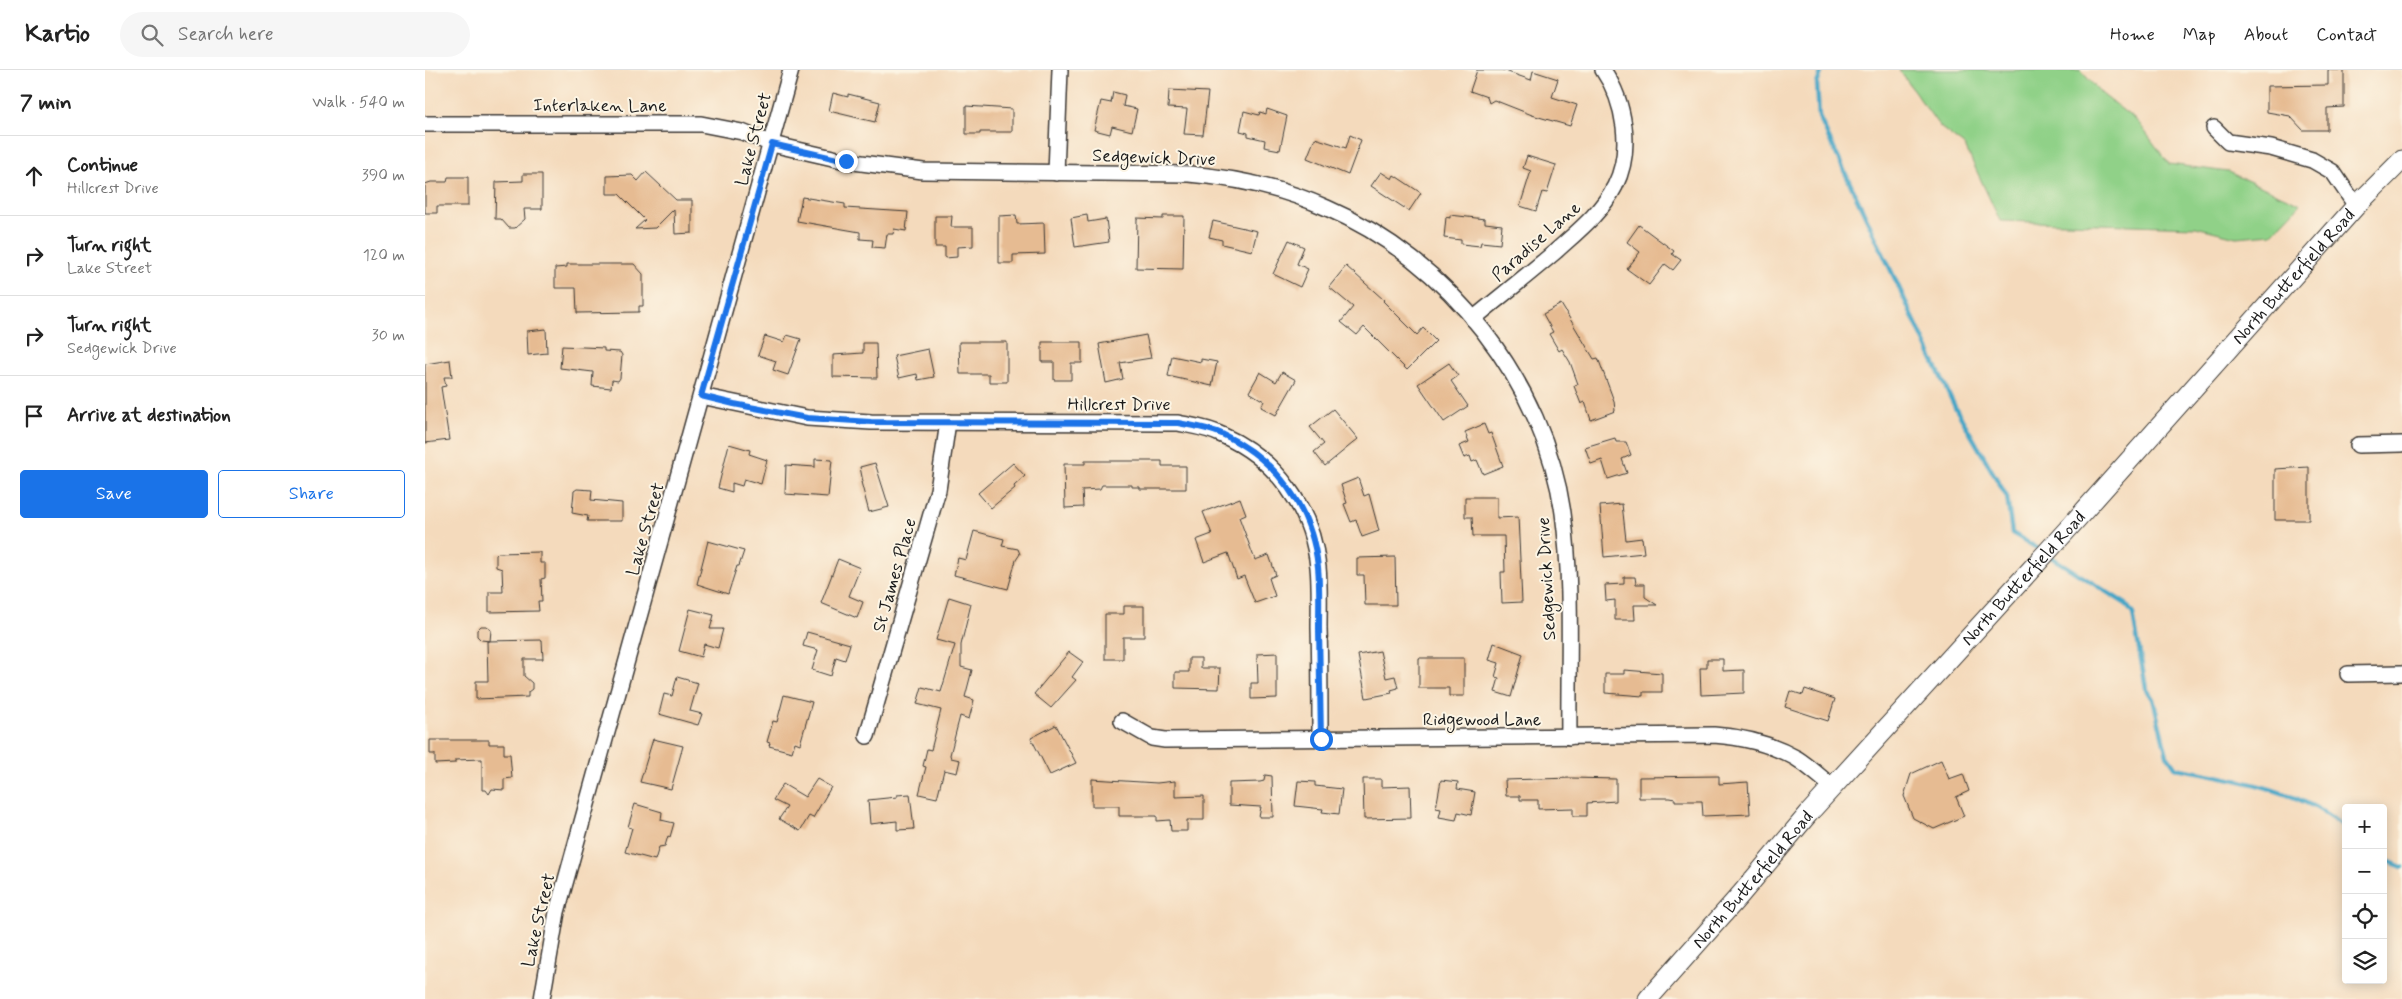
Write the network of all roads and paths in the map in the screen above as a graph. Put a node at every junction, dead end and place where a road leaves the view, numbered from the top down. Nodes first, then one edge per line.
1 (791, 70) edge
2 (1060, 70) edge
3 (1603, 70) edge
4 (425, 124) edge
5 (2213, 128) dead end
6 (772, 144) junction
7 (2402, 160) edge
8 (1056, 173) junction
9 (2356, 206) junction
10 (1473, 319) junction
11 (701, 396) junction
12 (948, 422) junction
13 (2402, 444) edge
14 (2358, 445) dead end
15 (2402, 673) edge
16 (2348, 674) dead end
17 (1122, 720) dead end
18 (867, 736) dead end
19 (1569, 737) junction
20 (1321, 739) junction
21 (1833, 787) junction
22 (542, 999) edge
23 (1648, 999) edge

1 - 6 street, Lake Street
2 - 8 street
3 - 10 street, Paradise Lane
4 - 6 street, Interlaken Lane
5 - 9 street
6 - 8 street, Sedgewick Drive
6 - 11 street, Lake Street
7 - 9 main road, North Butterfield Road
8 - 10 street, Sedgewick Drive
9 - 21 main road, North Butterfield Road
10 - 19 street, Sedgewick Drive
11 - 12 street, Hillcrest Drive
11 - 22 street, Lake Street
12 - 18 street, St James Place
12 - 20 street, Hillcrest Drive
13 - 14 street
15 - 16 street
17 - 20 street, Ridgewood Lane
19 - 20 street, Ridgewood Lane
19 - 21 street, Ridgewood Lane
21 - 23 main road, North Butterfield Road

